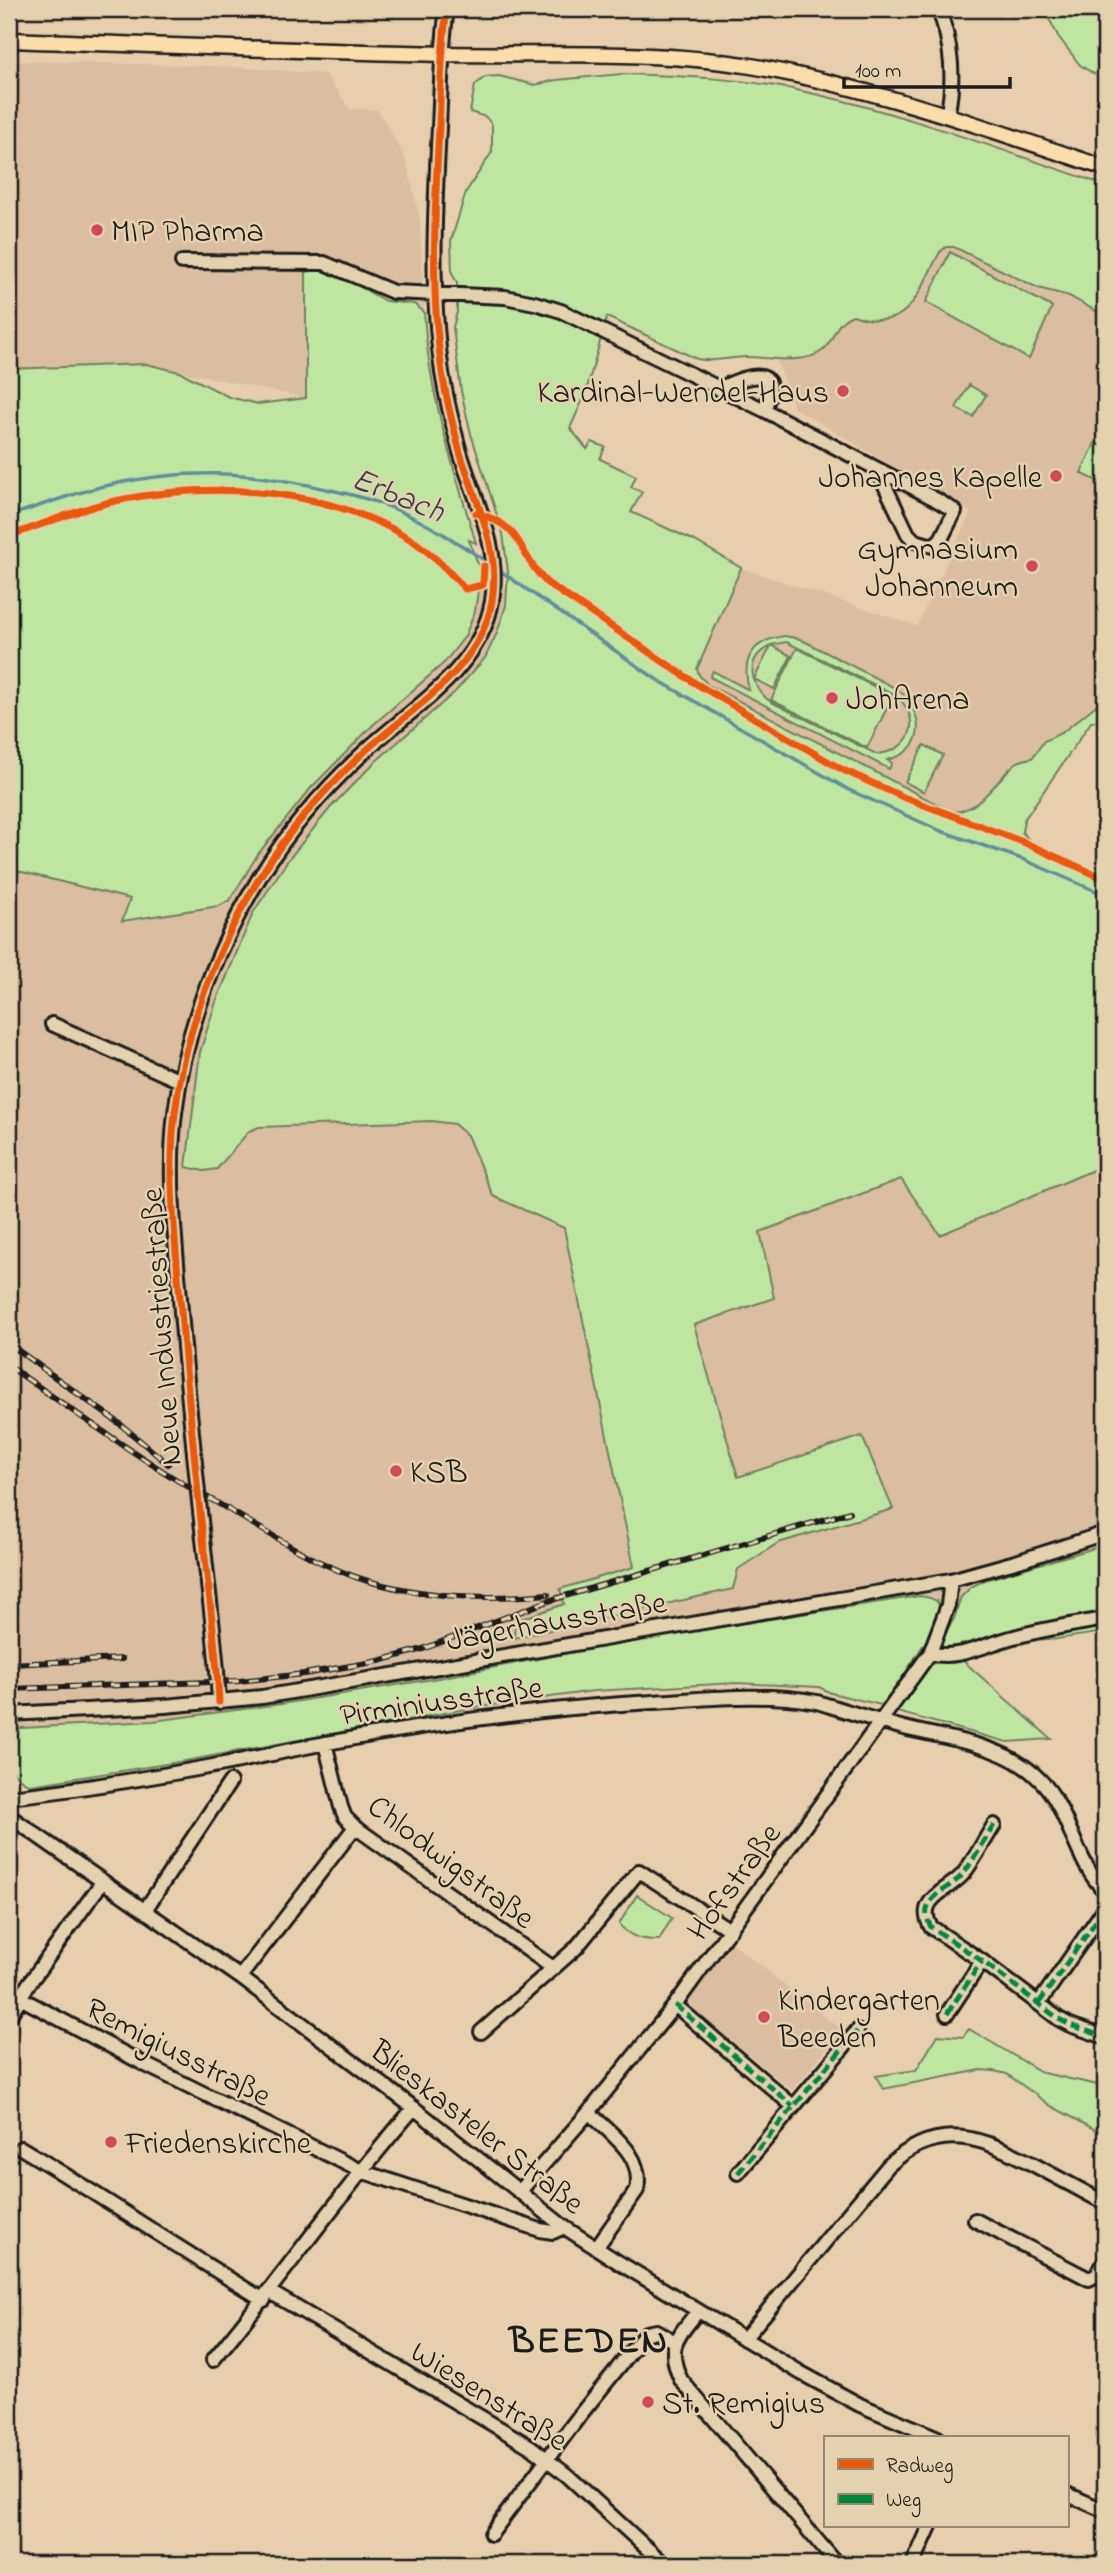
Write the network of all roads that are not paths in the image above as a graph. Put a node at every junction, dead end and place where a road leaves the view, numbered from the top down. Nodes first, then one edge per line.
1 (447, 9) edge
2 (938, 9) edge
3 (9, 40) edge
4 (443, 54) junction
5 (947, 116) junction
6 (1105, 168) edge
7 (181, 262) dead end
8 (436, 295) junction
9 (719, 388) junction
10 (764, 410) junction
11 (877, 469) junction
12 (52, 1024) dead end
13 (180, 1081) junction
14 (1105, 1533) edge
15 (951, 1580) junction
16 (1105, 1619) edge
17 (930, 1653) junction
18 (219, 1702) junction
19 (9, 1714) edge
20 (881, 1722) junction
21 (325, 1743) junction
22 (230, 1782) dead end
23 (9, 1797) edge
24 (9, 1816) edge
25 (994, 1825) dead end
26 (355, 1827) junction
27 (103, 1881) junction
28 (1105, 1891) edge
29 (1105, 1908) edge
30 (145, 1910) junction
31 (730, 1930) junction
32 (982, 1961) junction
33 (553, 1968) junction
34 (240, 1977) junction
35 (14, 1995) edge
36 (1038, 2003) junction
37 (675, 2005) junction
38 (947, 2014) dead end
39 (9, 2017) edge
40 (857, 2031) dead end
41 (481, 2032) dead end
42 (1105, 2037) edge
43 (793, 2106) junction
44 (414, 2108) junction
45 (589, 2112) junction
46 (21, 2148) dead end
47 (361, 2171) junction
48 (738, 2173) dead end
49 (520, 2191) junction
50 (1105, 2203) edge
51 (975, 2220) dead end
52 (564, 2227) junction
53 (596, 2248) junction
54 (1105, 2261) edge
55 (267, 2296) junction
56 (698, 2311) junction
57 (744, 2339) junction
58 (675, 2342) junction
59 (213, 2360) dead end
60 (933, 2436) edge
61 (547, 2459) junction
62 (1068, 2494) edge
63 (1105, 2511) edge
64 (929, 2528) edge
65 (491, 2534) dead end
66 (664, 2564) edge
67 (837, 2564) edge
68 (913, 2564) edge

1 - 4 street, Neue Industriestraße
2 - 5 street
3 - 4 main road
4 - 5 main road
4 - 8 street, Neue Industriestraße
5 - 6 main road
7 - 8 street
8 - 9 street
8 - 13 street, Neue Industriestraße
9 - 10 street
9 - 10 street
10 - 11 street
11 - 11 street
12 - 13 street
13 - 18 street, Neue Industriestraße
14 - 15 street, Jägerhausstraße
15 - 17 street, Hofstraße
15 - 18 street, Jägerhausstraße
16 - 17 street
17 - 20 street, Hofstraße
18 - 19 street, Jägerhausstraße
20 - 21 street, Pirminiusstraße
20 - 28 street, Pirminiusstraße
20 - 31 street, Hofstraße
21 - 23 street, Pirminiusstraße
21 - 26 street, Chlodwigstraße
22 - 30 street
24 - 27 street, Blieskasteler Straße
25 - 32 street
26 - 33 street, Chlodwigstraße
26 - 34 street
27 - 30 street, Blieskasteler Straße
27 - 35 street
29 - 36 street
30 - 34 street, Blieskasteler Straße
31 - 33 street
31 - 37 street, Hofstraße
32 - 36 street
32 - 38 street
33 - 41 street
34 - 44 street, Blieskasteler Straße
35 - 39 street
35 - 47 street, Remigiusstraße
36 - 42 street
37 - 43 street
37 - 45 street, Hofstraße
40 - 43 street
43 - 48 street
44 - 47 street
44 - 49 street, Blieskasteler Straße
45 - 49 street, Hofstraße
45 - 53 street
46 - 55 street, Wiesenstraße
47 - 52 street, Remigiusstraße
47 - 55 street
49 - 52 street, Blieskasteler Straße
50 - 57 street
51 - 54 street
52 - 53 street, Blieskasteler Straße
53 - 56 street, Blieskasteler Straße
55 - 59 street
55 - 61 street, Wiesenstraße
56 - 57 street, Blieskasteler Straße
56 - 58 street
57 - 60 street, Blieskasteler Straße
58 - 61 street
58 - 67 street
61 - 65 street
61 - 66 street, Wiesenstraße
62 - 63 street
64 - 68 street

